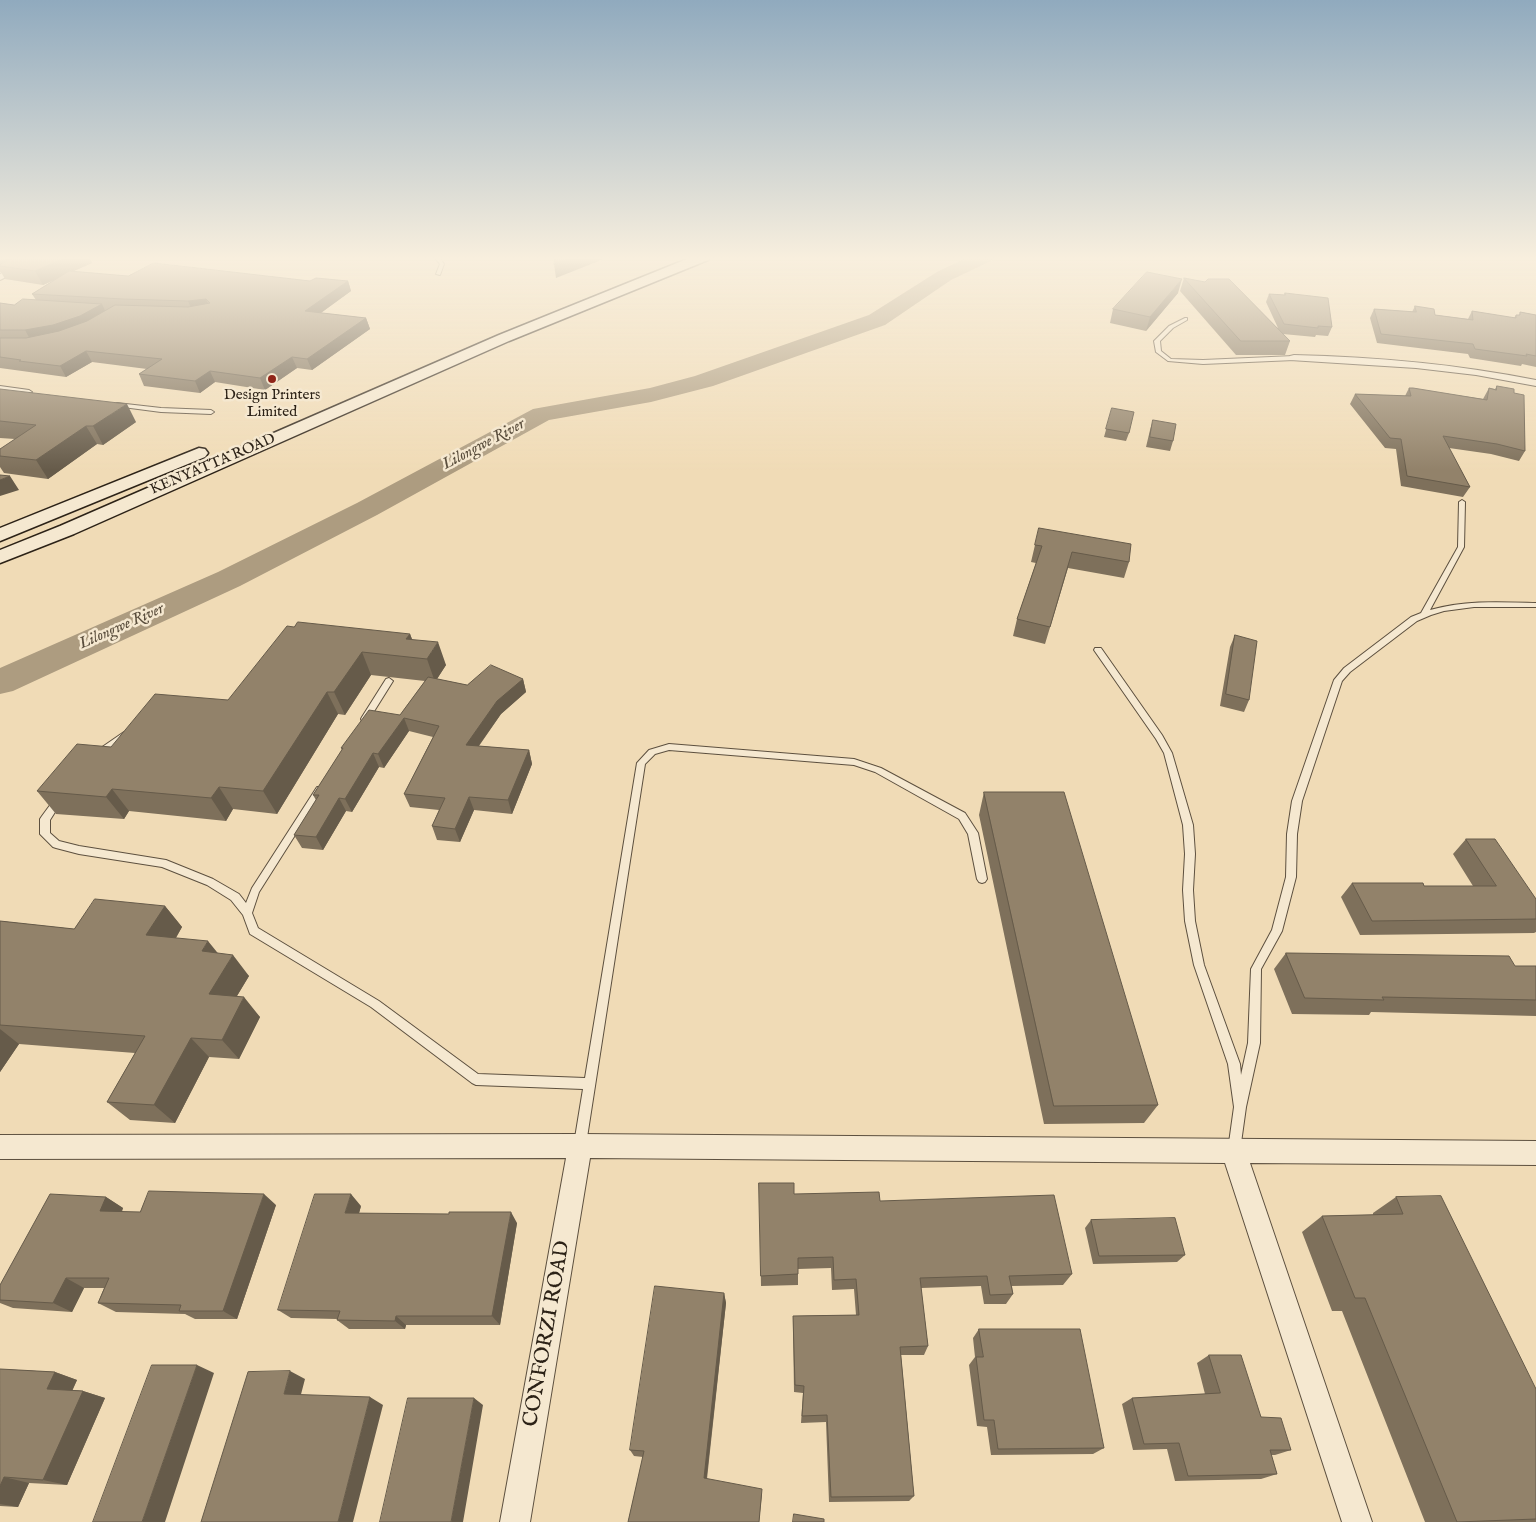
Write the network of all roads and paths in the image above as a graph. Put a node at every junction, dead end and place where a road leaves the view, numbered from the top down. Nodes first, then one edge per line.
1 (499, 328) edge
2 (529, 328) edge
3 (1170, 328) edge
4 (1294, 358) joint
5 (1536, 384) edge
6 (0, 388) edge
7 (38, 394) edge
8 (113, 405) edge
9 (305, 409) dead end
10 (211, 412) dead end
11 (212, 447) dead end
12 (1462, 502) dead end
13 (0, 535) edge
14 (0, 557) edge
15 (1536, 605) edge
16 (1425, 613) junction
17 (1098, 650) dead end
18 (389, 681) dead end
19 (131, 730) edge
20 (357, 732) edge
21 (90, 761) edge
22 (325, 782) edge
23 (64, 791) edge
24 (982, 879) dead end
25 (247, 913) junction
26 (590, 1084) junction
27 (1240, 1107) junction
28 (580, 1146) junction
29 (0, 1148) edge
30 (1234, 1152) junction
31 (1536, 1153) edge
32 (516, 1522) edge
33 (1357, 1522) edge

1 - 9 main road
2 - 14 main road, KENYATTA ROAD
3 - 4 lane
4 - 5 street
6 - 7 lane
8 - 10 lane
11 - 13 main road, KENYATTA ROAD
12 - 16 lane
15 - 16 lane
16 - 27 lane
17 - 27 lane
18 - 20 lane
19 - 21 lane
22 - 25 lane
23 - 25 lane
24 - 26 lane
25 - 26 lane
26 - 28 lane
27 - 30 lane
28 - 29 street
28 - 30 street
28 - 32 street, CONFORZI ROAD
30 - 31 street
30 - 33 street

